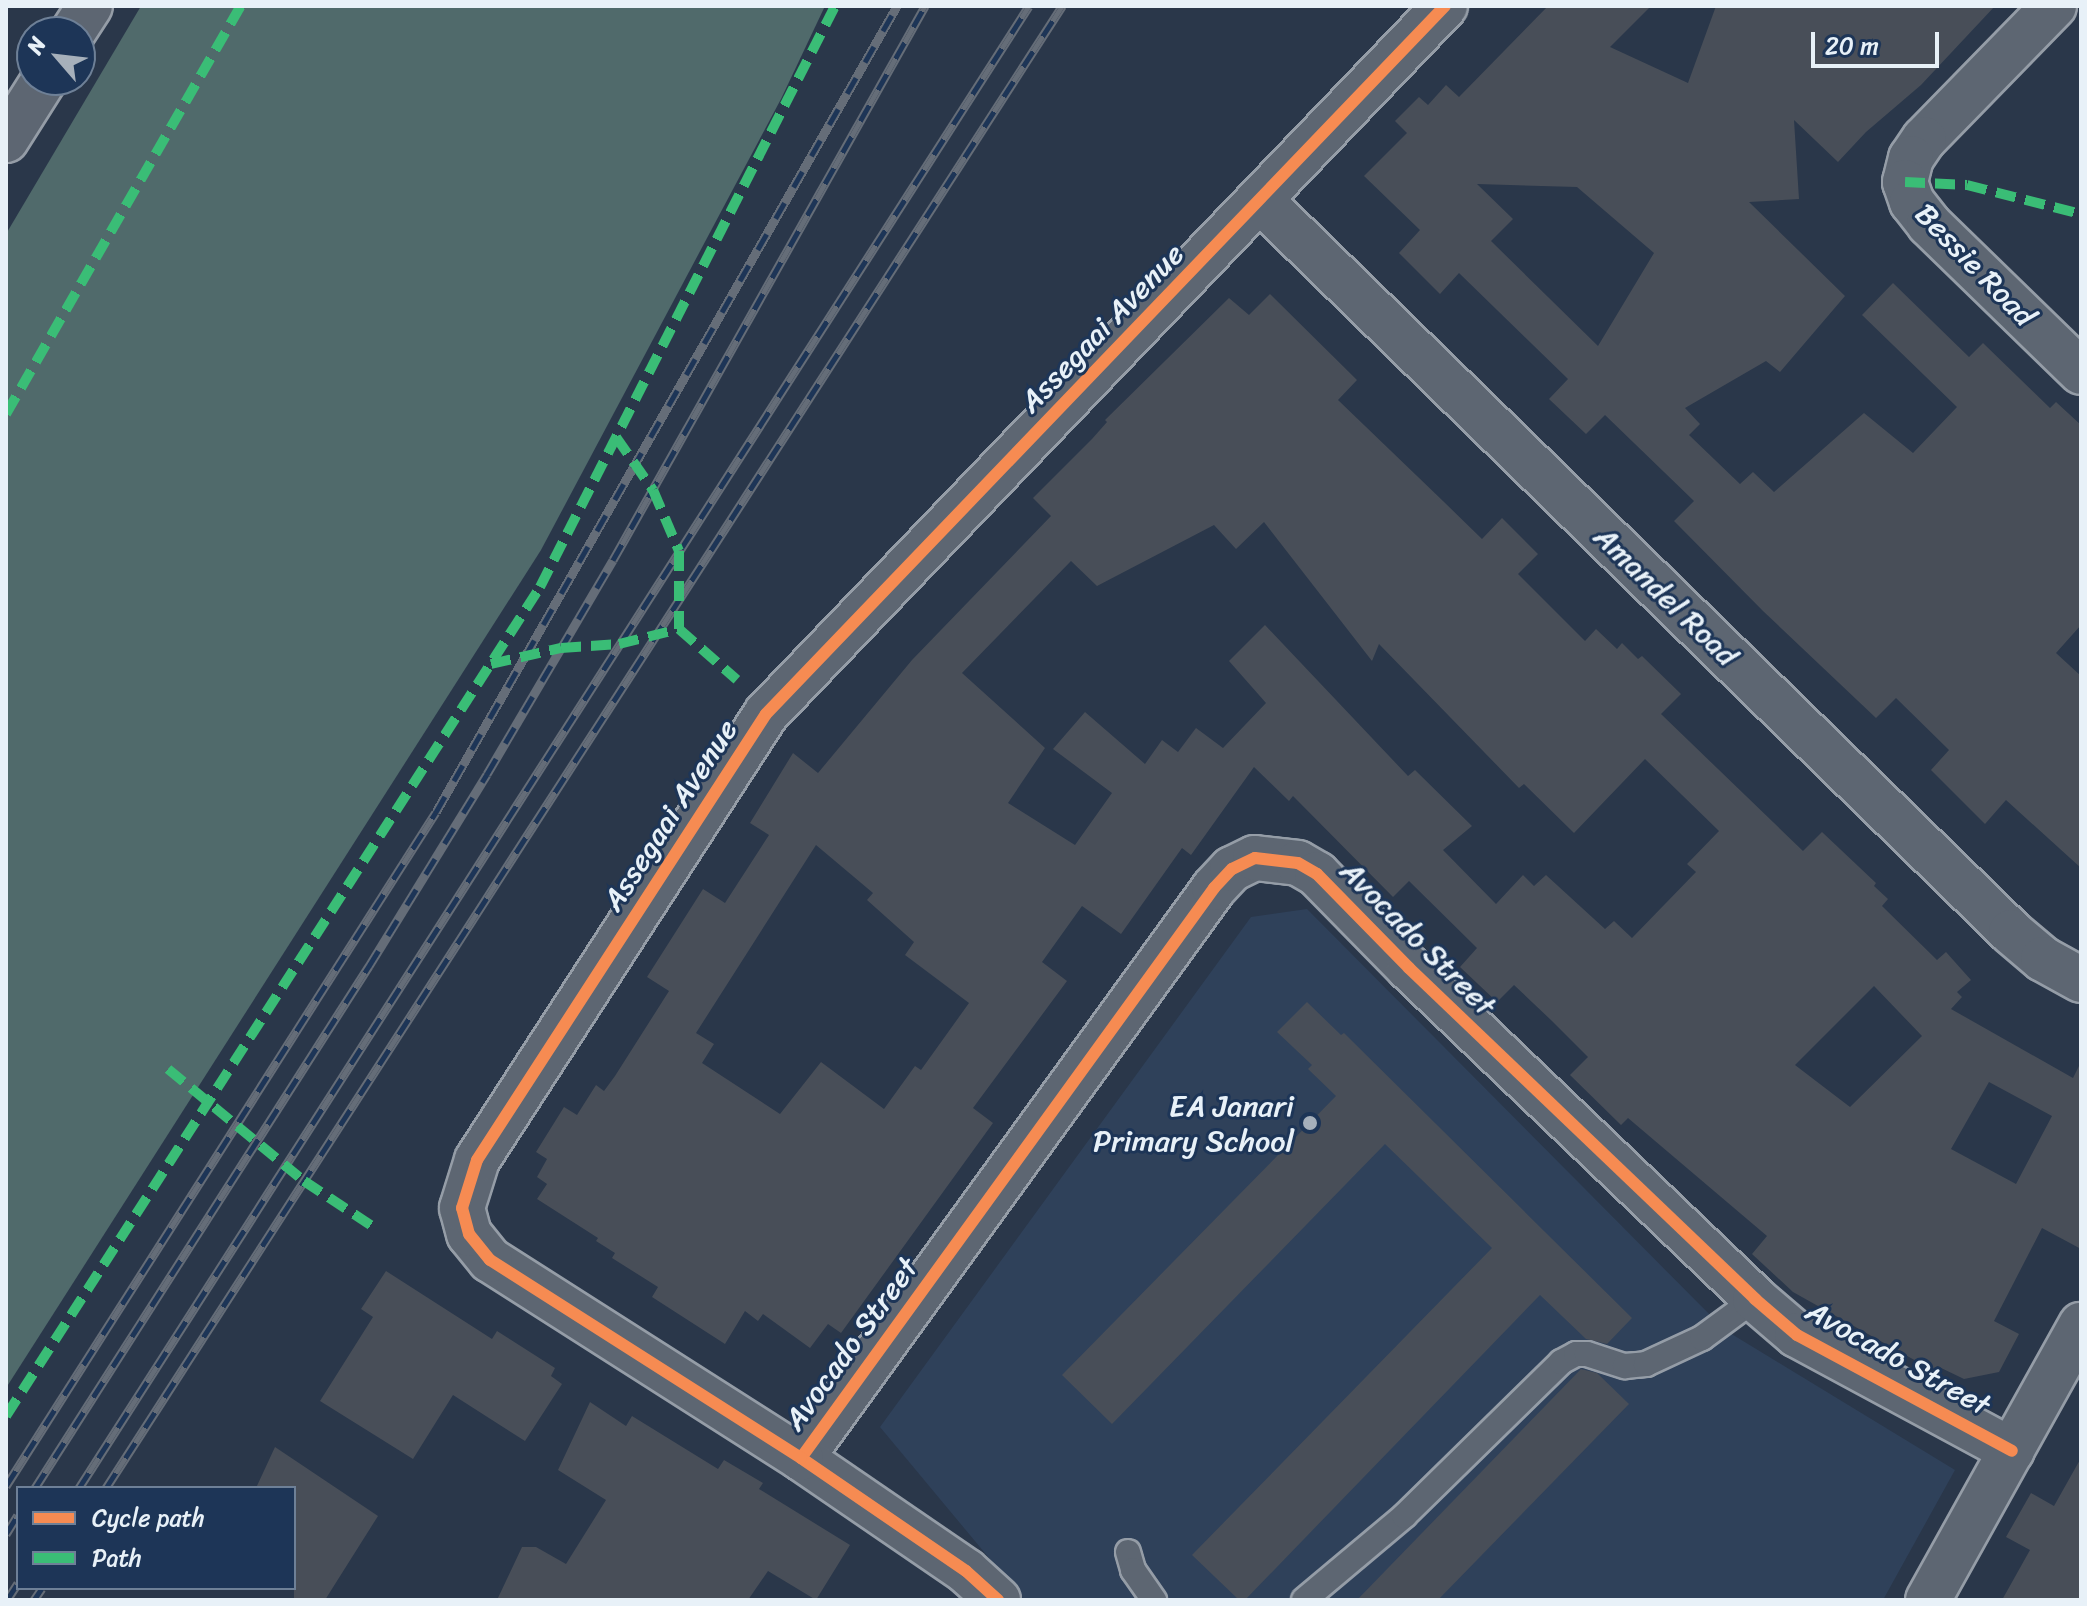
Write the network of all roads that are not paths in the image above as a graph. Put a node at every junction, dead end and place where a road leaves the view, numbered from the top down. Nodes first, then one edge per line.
1 (1445, 6) edge
2 (2054, 6) edge
3 (34, 96) edge
4 (6, 140) edge
5 (1261, 201) junction
6 (2081, 372) edge
7 (2081, 980) edge
8 (1755, 1299) junction
9 (2081, 1325) edge
10 (2012, 1451) junction
11 (801, 1458) junction
12 (1128, 1552) dead end
13 (998, 1600) edge
14 (1154, 1600) edge
15 (1304, 1600) edge
16 (1928, 1600) edge

1 - 5 street, Assegaai Avenue
2 - 6 street, Bessie Road
3 - 4 street
5 - 7 street, Amandel Road
5 - 11 street, Assegaai Avenue
8 - 10 street, Avocado Street
8 - 11 street, Avocado Street
8 - 15 lane
9 - 10 street
10 - 16 street
11 - 13 street, Assegaai Avenue
12 - 14 lane

